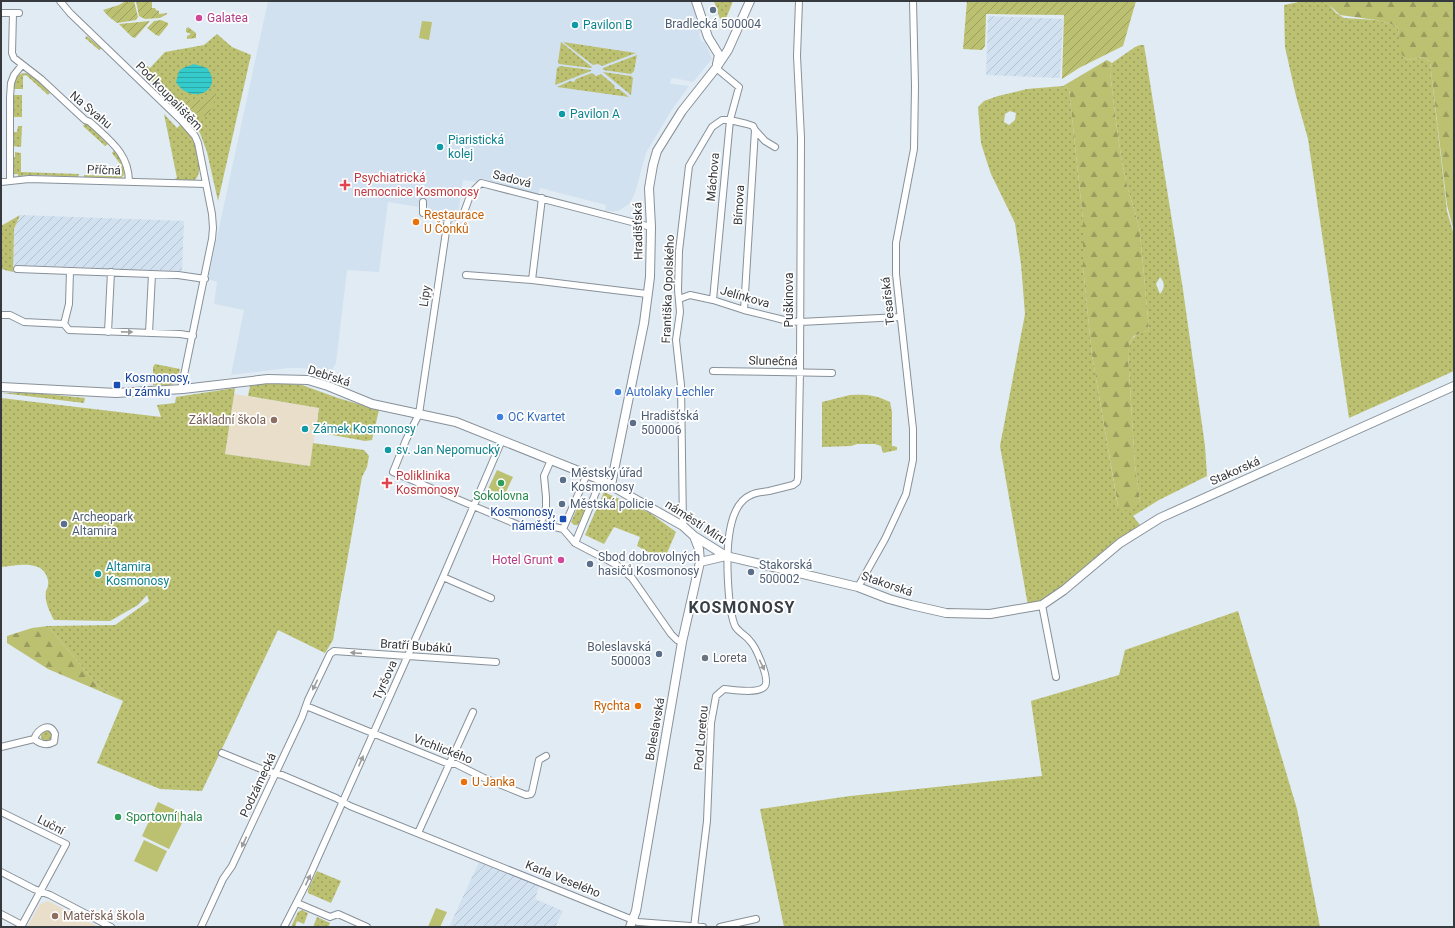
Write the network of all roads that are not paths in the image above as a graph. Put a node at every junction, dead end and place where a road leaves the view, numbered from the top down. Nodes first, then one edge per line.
1 (68, 1) edge
2 (696, 1) edge
3 (750, 1) edge
4 (798, 1) edge
5 (913, 1) edge
6 (61, 2) edge
7 (1, 13) edge
8 (22, 65) junction
9 (716, 68) junction
10 (730, 120) junction
11 (755, 130) junction
12 (775, 148) dead end
13 (10, 180) junction
14 (1, 182) edge
15 (129, 182) junction
16 (206, 184) junction
17 (542, 198) junction
18 (423, 202) dead end
19 (448, 218) junction
20 (650, 227) junction
21 (17, 269) dead end
22 (70, 271) junction
23 (111, 272) junction
24 (152, 274) junction
25 (466, 275) dead end
26 (205, 279) junction
27 (532, 280) junction
28 (648, 294) junction
29 (680, 299) junction
30 (713, 300) junction
31 (744, 310) junction
32 (1, 315) edge
33 (900, 317) junction
34 (800, 322) junction
35 (64, 324) junction
36 (108, 332) junction
37 (149, 333) junction
38 (193, 336) junction
39 (713, 371) dead end
40 (800, 372) junction
41 (832, 373) dead end
42 (1454, 386) edge
43 (1, 387) edge
44 (183, 389) junction
45 (419, 414) junction
46 (502, 440) junction
47 (551, 460) junction
48 (587, 474) junction
49 (602, 480) junction
50 (611, 485) junction
51 (473, 506) junction
52 (538, 525) junction
53 (683, 526) junction
54 (563, 530) junction
55 (694, 536) junction
56 (575, 543) junction
57 (726, 556) junction
58 (700, 562) junction
59 (443, 577) junction
60 (858, 587) junction
61 (490, 598) dead end
62 (1042, 605) junction
63 (682, 642) junction
64 (334, 651) joint
65 (407, 656) junction
66 (496, 662) dead end
67 (1056, 677) dead end
68 (306, 706) junction
69 (473, 712) dead end
70 (373, 733) junction
71 (34, 739) dead end
72 (1, 747) edge
73 (222, 752) dead end
74 (546, 756) dead end
75 (449, 764) junction
76 (275, 773) junction
77 (342, 802) junction
78 (1, 812) edge
79 (418, 834) junction
80 (1, 872) edge
81 (41, 891) junction
82 (297, 903) junction
83 (1, 914) edge
84 (756, 919) dead end
85 (632, 923) edge
86 (21, 926) edge
87 (694, 926) edge
88 (111, 927) edge
89 (201, 927) edge
90 (284, 927) edge
91 (367, 927) edge
92 (704, 927) edge
93 (720, 927) edge

1 - 6 street
2 - 9 street
3 - 9 street, Hradišťská
4 - 34 street, Puškinova
5 - 33 street, Tesařská
6 - 16 street, Pod koupalištěm
7 - 8 street, Na Svahu
8 - 13 street
8 - 15 street, Na Svahu
9 - 10 street, Máchova
9 - 20 street, Hradišťská
10 - 11 street
10 - 29 street, Františka Opolského
10 - 30 street, Máchova
11 - 12 street
11 - 31 street, Bímova
13 - 14 street, Příčná
13 - 15 street, Příčná
15 - 16 street, Příčná
16 - 26 street, Pod koupalištěm
17 - 19 street, Sadová
17 - 20 street, Sadová
17 - 27 street, Sadová
18 - 19 street
19 - 45 street, Lípy
20 - 28 street, Hradišťská
21 - 22 street
22 - 23 street
22 - 35 street
23 - 24 street
23 - 36 street
24 - 26 street
24 - 37 street
25 - 27 street
26 - 38 street, Pod koupalištěm
27 - 28 street
28 - 50 street, Hradišťská
29 - 30 street, Jelínkova
29 - 53 street, Františka Opolského
30 - 31 street, Jelínkova
31 - 34 street, Jelínkova
32 - 35 street
33 - 34 street, Jelínkova
33 - 60 street, Tesařská
34 - 40 street, Puškinova
35 - 36 street
36 -> 37 street
37 - 38 street
38 - 44 street, Pod koupalištěm
39 - 40 street, Slunečná
40 - 41 street, Slunečná
40 - 57 street, Puškinova
42 - 62 street, Stakorská
43 - 44 street, Debřská
44 - 45 street, Debřská
45 - 46 street, Debřská
45 - 51 street
46 - 47 street, Debřská
46 - 51 street, Tyršova
47 - 48 street, Debřská
47 - 52 street
48 - 49 street, Debřská
48 - 54 street
49 - 50 street, Debřská
49 - 56 street
50 - 53 street, náměstí Míru
51 - 52 street
51 - 59 street, Tyršova
52 - 54 street
53 - 55 street, náměstí Míru
54 - 56 street
55 - 57 street, náměstí Míru
55 - 58 street, Boleslavská
56 - 63 street
57 - 58 street
57 - 60 street, Stakorská
57 -> 87 street, Pod Loretou
58 - 63 street, Boleslavská
59 - 61 street
59 - 65 street, Tyršova
60 - 62 street, Stakorská
62 - 67 street
63 - 85 street, Boleslavská
65 -> 64 street, Bratří Bubáků
64 -> 68 street, Podzámecká
65 - 66 street, Bratří Bubáků
65 - 70 street, Tyršova
68 - 70 street, Vrchlického
68 - 76 street, Podzámecká
69 - 75 street
70 - 75 street, Vrchlického
77 -> 70 street, Tyršova
71 - 72 street
73 - 76 street, Karla Veselého
74 - 75 street, Vrchlického
75 - 79 street
76 - 77 street, Karla Veselého
76 -> 89 street, Podzámecká
77 - 79 street, Karla Veselého
82 -> 77 street, Tyršova
78 - 81 street, Luční
79 - 85 street, Karla Veselého
80 - 81 street
81 - 86 street
81 - 88 street
82 - 90 street, Tyršova
82 - 91 street
83 - 86 street
84 - 93 street
85 - 87 street, Karla Veselého
87 - 92 street, Karla Veselého

